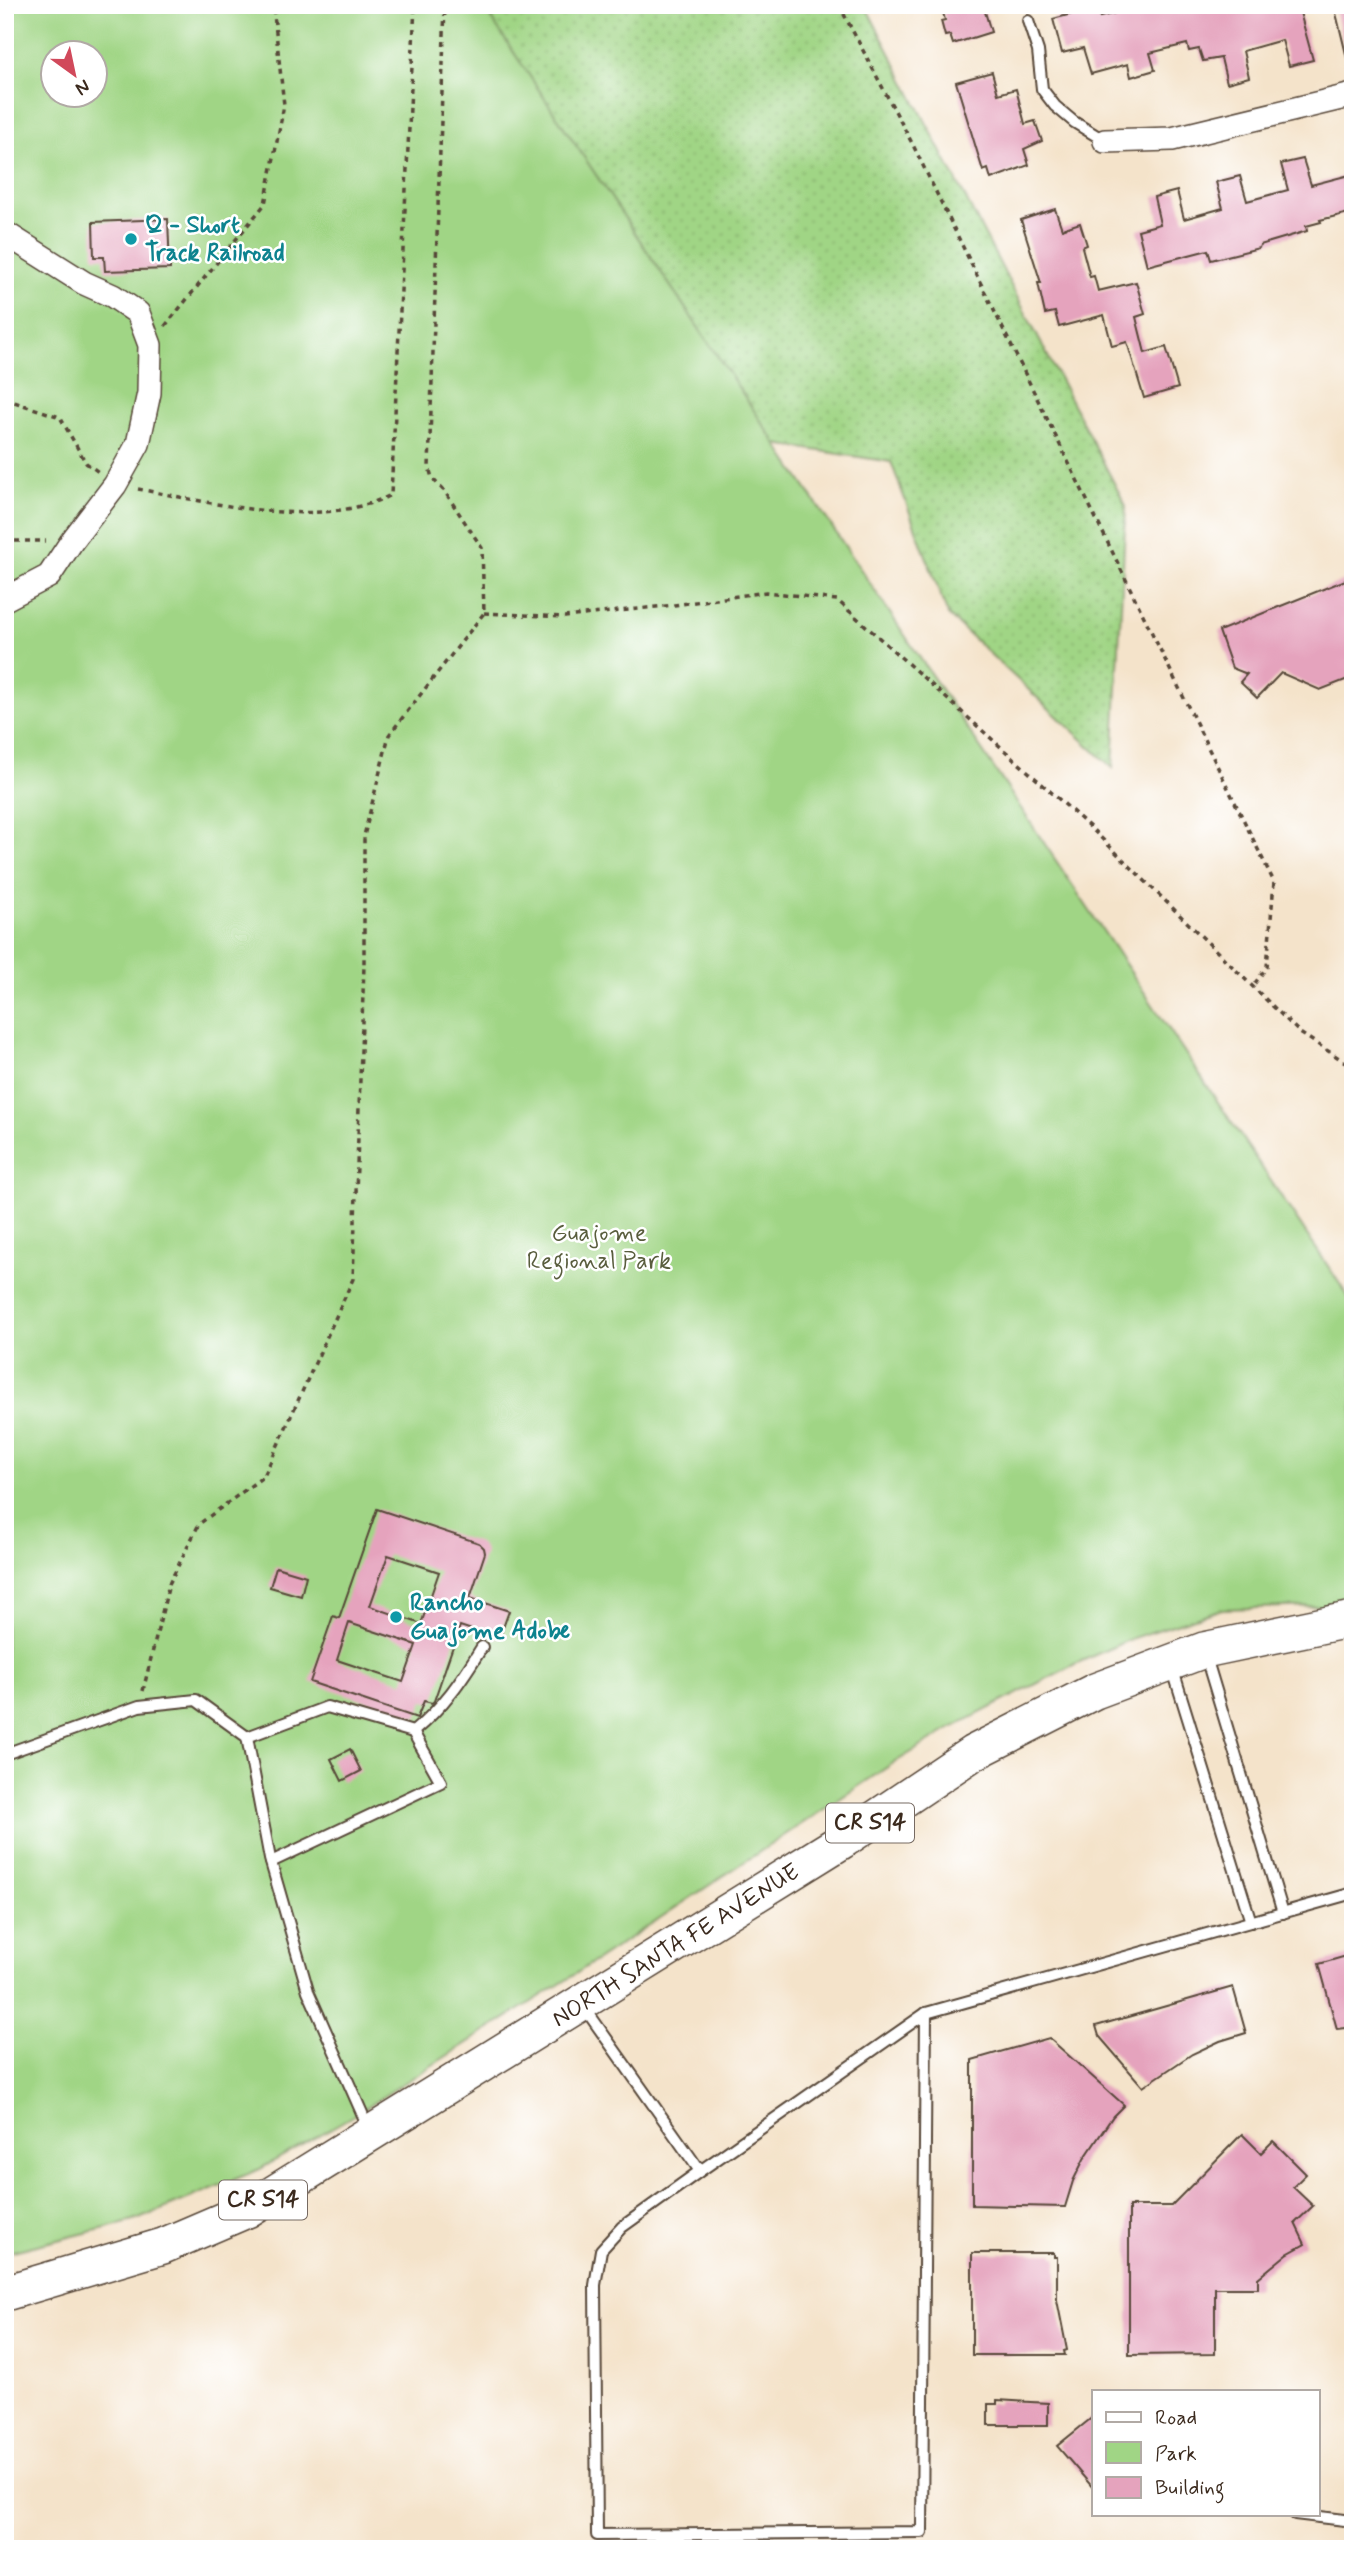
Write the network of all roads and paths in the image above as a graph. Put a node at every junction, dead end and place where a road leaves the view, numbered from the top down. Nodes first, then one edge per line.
1 (274, 5) edge
2 (415, 5) edge
3 (445, 5) edge
4 (839, 5) edge
5 (1028, 21) dead end
6 (1353, 95) edge
7 (1105, 141) joint
8 (5, 233) edge
9 (150, 345) junction
10 (5, 399) edge
11 (115, 485) junction
12 (5, 541) edge
13 (72, 541) junction
14 (5, 599) edge
15 (484, 613) junction
16 (1252, 987) junction
17 (1353, 1067) edge
18 (1353, 1619) edge
19 (482, 1647) dead end
20 (1204, 1650) junction
21 (1171, 1664) junction
22 (139, 1706) junction
23 (413, 1732) junction
24 (247, 1737) junction
25 (5, 1754) edge
26 (271, 1863) junction
27 (1353, 1893) edge
28 (1283, 1913) junction
29 (1251, 1922) junction
30 (582, 2005) junction
31 (926, 2013) junction
32 (372, 2135) junction
33 (700, 2171) junction
34 (5, 2293) edge
35 (1312, 2516) edge
36 (1353, 2521) edge

1 - 9 path
2 - 11 path
3 - 15 path
4 - 16 path
5 - 7 lane
6 - 7 street
8 - 9 street
9 - 11 street
10 - 11 path
11 - 13 street
12 - 13 path
13 - 14 street
15 - 16 path
15 - 22 path
16 - 17 path
18 - 20 main road, NORTH SANTA FE AVENUE / CR S14
19 - 23 lane
20 - 21 main road, NORTH SANTA FE AVENUE / CR S14
20 - 28 lane
21 - 29 lane
21 - 30 main road, NORTH SANTA FE AVENUE / CR S14
22 - 24 lane
22 - 25 lane
23 - 24 lane
23 - 26 lane
24 - 26 lane
26 - 32 lane
27 - 28 lane
28 - 29 lane
29 - 31 lane
30 - 32 main road, NORTH SANTA FE AVENUE / CR S14
30 - 33 lane
31 - 33 lane
31 - 33 lane
32 - 34 main road, NORTH SANTA FE AVENUE / CR S14
35 - 36 lane

